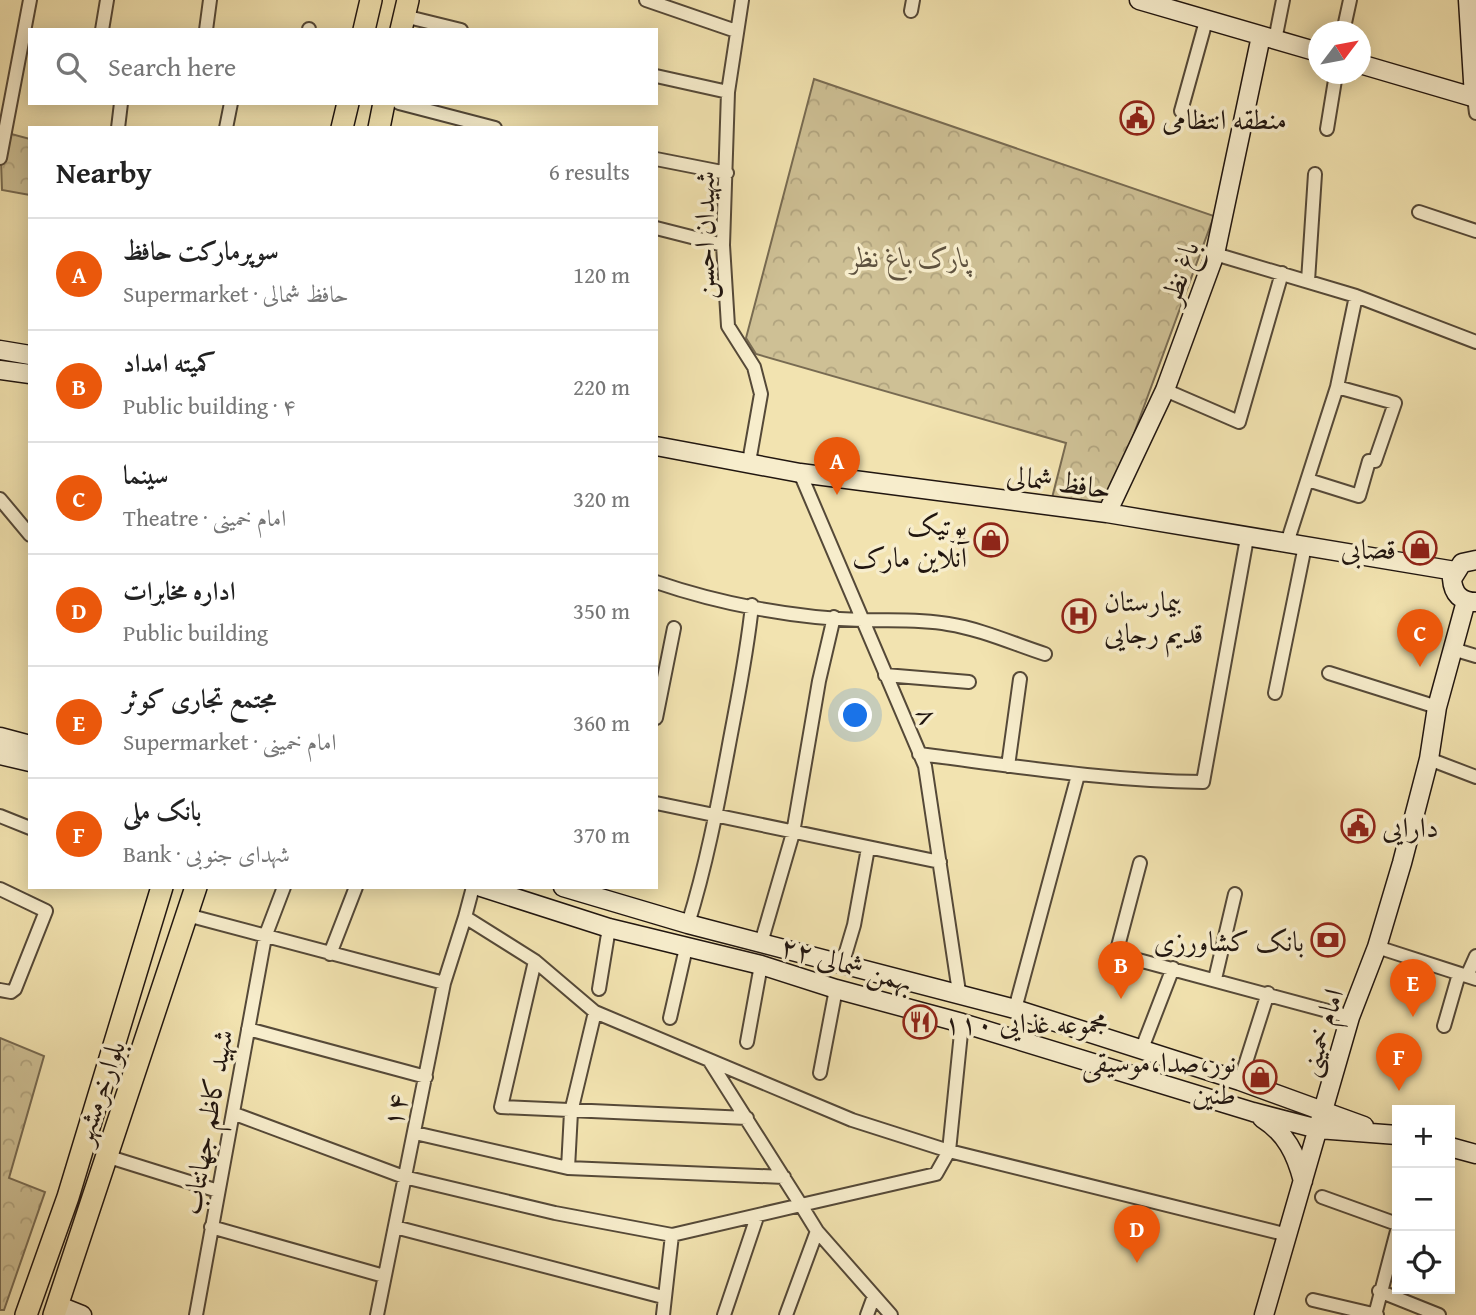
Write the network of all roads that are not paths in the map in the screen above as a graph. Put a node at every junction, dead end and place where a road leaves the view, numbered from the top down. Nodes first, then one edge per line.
1 (30, 0) edge
2 (107, 0) edge
3 (210, 0) edge
4 (371, 0) edge
5 (646, 0) edge
6 (742, 0) edge
7 (1139, 0) edge
8 (1283, 0) edge
9 (1350, 0) edge
10 (1468, 0) edge
11 (1180, 7) edge
12 (404, 15) edge
13 (1206, 21) junction
14 (1345, 21) edge
15 (102, 28) edge
16 (206, 28) edge
17 (364, 28) edge
18 (453, 28) edge
19 (736, 31) junction
20 (1268, 38) junction
21 (1308, 49) edge
22 (1371, 68) edge
23 (658, 76) edge
24 (1334, 84) edge
25 (728, 92) junction
26 (1475, 103) edge
27 (121, 105) edge
28 (231, 105) edge
29 (348, 105) edge
30 (384, 105) edge
31 (407, 105) edge
32 (1181, 111) dead end
33 (3, 120) edge
34 (118, 126) edge
35 (226, 126) edge
36 (342, 126) edge
37 (379, 126) edge
38 (487, 126) edge
39 (1327, 130) dead end
40 (0, 158) edge
41 (658, 159) edge
42 (727, 173) junction
43 (1315, 174) dead end
44 (1419, 212) dead end
45 (658, 229) edge
46 (1476, 231) edge
47 (723, 245) junction
48 (1215, 254) junction
49 (1282, 273) junction
50 (1308, 281) junction
51 (1356, 296) junction
52 (1476, 342) edge
53 (0, 350) edge
54 (28, 355) edge
55 (0, 370) edge
56 (28, 374) edge
57 (1337, 387) junction
58 (1165, 390) junction
59 (658, 448) edge
60 (749, 461) junction
61 (800, 473) junction
62 (1308, 480) junction
63 (1, 503) edge
64 (1107, 513) junction
65 (28, 533) edge
66 (1247, 538) junction
67 (1287, 543) junction
68 (1305, 546) junction
69 (1476, 560) edge
70 (1455, 571) junction
71 (658, 583) edge
72 (1471, 602) edge
73 (752, 605) junction
74 (834, 617) junction
75 (861, 620) junction
76 (674, 628) dead end
77 (1455, 650) junction
78 (1045, 654) dead end
79 (1476, 656) edge
80 (1329, 673) dead end
81 (885, 675) junction
82 (1020, 679) dead end
83 (969, 682) dead end
84 (1275, 693) dead end
85 (658, 708) edge
86 (1437, 708) junction
87 (0, 737) edge
88 (28, 744) edge
89 (919, 754) junction
90 (0, 755) edge
91 (1429, 759) junction
92 (28, 762) edge
93 (1008, 765) junction
94 (1078, 775) junction
95 (1476, 777) edge
96 (658, 803) edge
97 (717, 815) junction
98 (0, 816) edge
99 (28, 827) edge
100 (793, 833) junction
101 (868, 848) junction
102 (940, 862) junction
103 (1139, 863) dead end
104 (0, 889) edge
105 (161, 889) edge
106 (195, 889) edge
107 (283, 889) edge
108 (355, 889) edge
109 (472, 889) edge
110 (487, 889) edge
111 (578, 889) edge
112 (615, 894) edge
113 (1235, 894) dead end
114 (187, 915) junction
115 (465, 916) junction
116 (688, 924) junction
117 (609, 928) junction
118 (265, 937) junction
119 (761, 943) junction
120 (1377, 947) junction
121 (686, 948) junction
122 (330, 954) junction
123 (1476, 956) edge
124 (535, 961) junction
125 (843, 962) junction
126 (761, 965) junction
127 (1173, 968) junction
128 (1467, 976) edge
129 (1215, 979) junction
130 (444, 983) junction
131 (599, 989) dead end
132 (836, 989) junction
133 (0, 990) edge
134 (959, 992) junction
135 (1268, 993) junction
136 (1015, 1009) junction
137 (595, 1012) junction
138 (1350, 1017) junction
139 (670, 1018) dead end
140 (962, 1023) junction
141 (1444, 1026) dead end
142 (248, 1029) junction
143 (747, 1042) dead end
144 (1141, 1051) junction
145 (709, 1060) junction
146 (820, 1073) dead end
147 (426, 1077) junction
148 (1240, 1081) junction
149 (1323, 1111) junction
150 (571, 1112) junction
151 (1253, 1112) junction
152 (235, 1114) junction
153 (747, 1118) junction
154 (1318, 1129) junction
155 (1378, 1131) junction
156 (415, 1133) junction
157 (1392, 1134) edge
158 (1455, 1148) edge
159 (949, 1151) junction
160 (1476, 1154) edge
161 (106, 1156) junction
162 (568, 1168) junction
163 (404, 1177) junction
164 (784, 1177) junction
165 (1303, 1181) junction
166 (218, 1191) junction
167 (1322, 1197) dead end
168 (801, 1205) junction
169 (757, 1217) junction
170 (1392, 1222) edge
171 (211, 1227) junction
172 (395, 1227) junction
173 (817, 1231) junction
174 (672, 1235) junction
175 (1287, 1235) junction
176 (1392, 1248) edge
177 (384, 1276) junction
178 (1379, 1291) junction
179 (874, 1296) junction
180 (663, 1297) junction
181 (1313, 1300) dead end
182 (55, 1310) edge
183 (377, 1313) edge
184 (26, 1315) edge
185 (82, 1315) edge
186 (196, 1315) edge
187 (392, 1315) edge
188 (663, 1315) edge
189 (724, 1315) edge
190 (786, 1315) edge
191 (867, 1315) edge
192 (891, 1315) edge
193 (1264, 1315) edge
194 (1376, 1315) edge
195 (1439, 1315) edge

1 - 33 street
2 - 15 street
3 - 16 street
4 - 17 main road
5 - 19 street
6 - 19 street, شهیدان احسن
7 - 11 main road
8 - 20 street
9 - 14 street
10 - 26 main road
11 - 13 main road
12 - 18 street
13 - 20 main road
13 - 32 street
19 - 25 street, شهیدان احسن
20 - 21 main road
20 - 48 main road, باغ نظر
22 - 26 main road
23 - 25 street
24 - 39 street
25 - 42 street, شهیدان احسن
27 - 34 street
28 - 35 street
29 - 36 main road
30 - 37 main road
31 - 38 street
33 - 40 street
41 - 42 street
42 - 47 street, شهیدان احسن
43 - 50 street
44 - 46 street
45 - 47 street
47 - 60 street, شهیدان احسن
48 - 49 street
48 - 58 main road, باغ نظر
49 - 50 street
49 - 58 street
50 - 51 street
51 - 52 street
51 - 57 street
53 - 54 main road
55 - 56 main road
57 - 62 street
57 - 62 street
58 - 64 main road, باغ نظر
59 - 60 main road, حافظ شمالی
60 - 61 main road, حافظ شمالی
61 - 64 main road, حافظ شمالی
61 - 75 street, ۸
62 - 67 street
63 - 65 street
64 - 66 main road, حافظ شمالی
66 - 67 main road, حافظ شمالی
66 - 94 street
67 - 68 main road, حافظ شمالی
68 - 70 main road, حافظ شمالی
68 - 84 street
69 - 70 main road
70 - 72 main road
71 - 73 street
72 - 77 main road, امام خمینی
73 - 74 street
73 - 97 street
74 - 75 street
74 - 100 street
75 - 78 street
75 - 81 street, ۸
76 - 85 street
77 - 79 street
77 - 86 main road, امام خمینی
80 - 86 street
81 - 83 street
81 - 89 street, ۸
82 - 93 street
86 - 91 main road, امام خمینی
87 - 88 main road
89 - 93 street
89 - 102 street, ۸
90 - 92 main road
91 - 95 street
91 - 120 main road, امام خمینی
93 - 94 street
94 - 136 street
96 - 97 street
97 - 100 street
97 - 116 street
98 - 99 street
100 - 101 street
100 - 119 street
101 - 102 street
101 - 125 street
102 - 134 street, ۸
103 - 127 street
104 - 133 street
105 - 184 main road, بلوارخرمشهر
106 - 114 main road, بلوارخرمشهر
107 - 118 street, شهید کاظم جهانتاب
108 - 122 street
109 - 115 street, ۱۴
110 - 117 main road, ۲۲ بهمن شمالی
111 - 112 main road, ۲۲ بهمن شمالی
112 - 116 main road, ۲۲ بهمن شمالی
113 - 129 street
114 - 118 street
114 - 161 main road, بلوارخرمشهر
115 - 124 street
115 - 130 street, ۱۴
116 - 119 main road, ۲۲ بهمن شمالی
117 - 121 main road, ۲۲ بهمن شمالی
117 - 131 street
118 - 122 street
118 - 142 street, شهید کاظم جهانتاب
119 - 125 main road, ۲۲ بهمن شمالی
120 - 128 street
120 - 138 main road, امام خمینی
121 - 126 main road, ۲۲ بهمن شمالی
121 - 139 street
122 - 130 street
123 - 128 street
124 - 137 street
124 - 150 street
125 - 134 main road, ۲۲ بهمن شمالی
126 - 132 main road, ۲۲ بهمن شمالی
126 - 143 street
127 - 129 street
127 - 144 street
128 - 141 street
129 - 135 street
130 - 147 street, ۱۴
132 - 140 main road, ۲۲ بهمن شمالی
132 - 146 street
134 - 136 main road, ۲۲ بهمن شمالی
135 - 138 street
135 - 148 street
136 - 144 main road, ۲۲ بهمن شمالی
137 - 145 street
137 - 150 street
138 - 149 main road, امام خمینی
140 - 151 main road, ۲۲ بهمن شمالی
140 - 159 street
142 - 147 street
142 - 152 street, شهید کاظم جهانتاب
144 - 148 main road, ۲۲ بهمن شمالی
145 - 153 street
145 - 159 street
147 - 156 street, ۱۴
148 - 149 main road, ۲۲ بهمن شمالی
149 - 154 main road, امام خمینی
149 - 155 main road, ۲۲ بهمن شمالی
150 - 153 street
150 - 162 street
151 - 154 main road, ۲۲ بهمن شمالی
151 - 165 main road
152 - 163 street
152 - 166 street, شهید کاظم جهانتاب
153 - 164 street
154 - 155 main road, ۲۲ بهمن شمالی
154 - 165 main road, امام خمینی
155 - 157 main road
156 - 162 street
156 - 163 street, ۱۴
158 - 160 main road
159 - 168 street
159 - 175 street
161 - 166 street
161 - 182 main road, بلوارخرمشهر
162 - 164 street
163 - 172 street, ۱۴
163 - 174 street
164 - 168 street
165 - 175 main road, امام خمینی
166 - 171 street, شهید کاظم جهانتاب
167 - 170 street
168 - 169 street
168 - 173 street
169 - 174 street
169 - 189 street
171 - 177 street
171 - 186 street, شهید کاظم جهانتاب
172 - 177 street, ۱۴
172 - 180 street
173 - 179 street
173 - 190 street
174 - 180 street
175 - 193 main road, امام خمینی
176 - 178 street
177 - 183 street, ۱۴
178 - 194 street
178 - 195 street
179 - 191 street
179 - 192 street
180 - 188 street
181 - 194 street
182 - 185 main road
183 - 187 street

